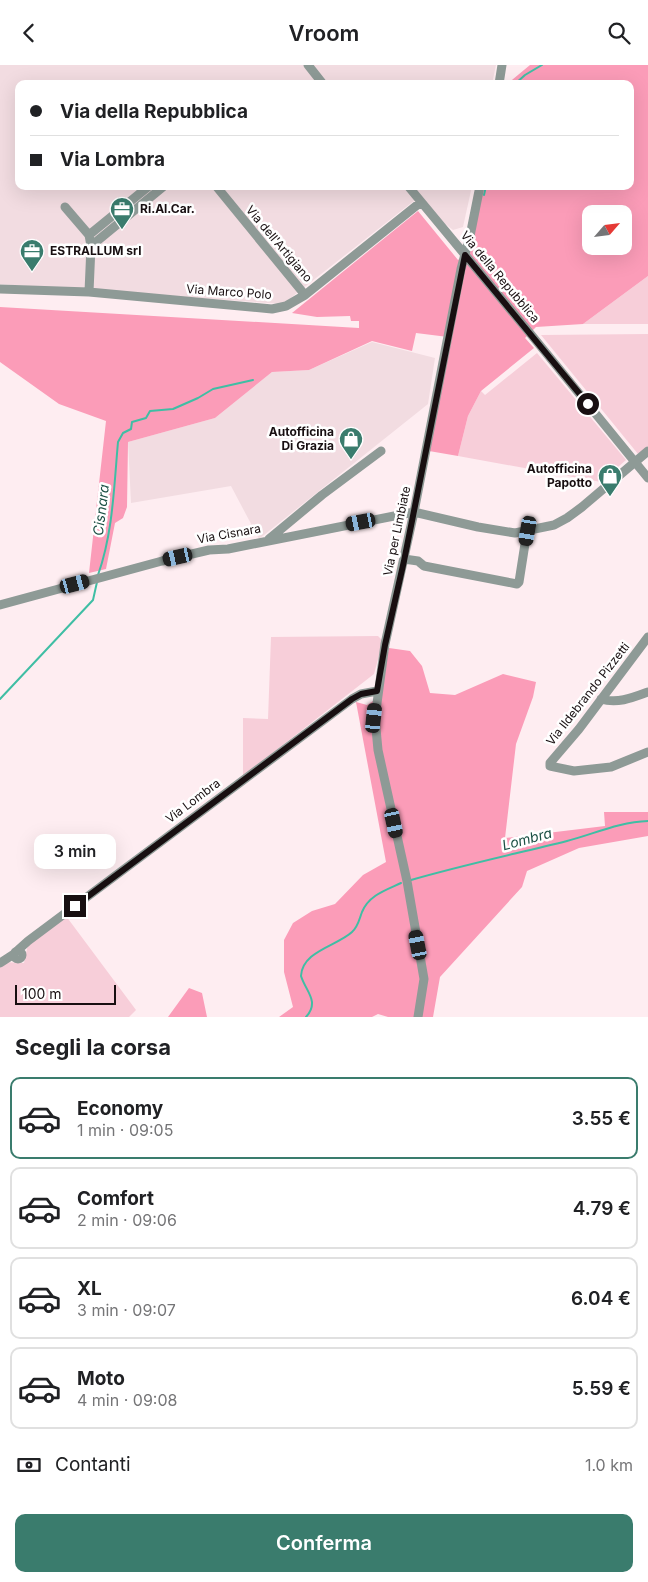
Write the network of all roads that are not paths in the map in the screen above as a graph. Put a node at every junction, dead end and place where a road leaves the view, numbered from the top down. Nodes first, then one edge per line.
1 (308, 65) edge
2 (502, 65) edge
3 (321, 80) edge
4 (500, 80) edge
5 (143, 190) edge
6 (159, 190) edge
7 (219, 190) edge
8 (411, 190) edge
9 (479, 190) edge
10 (420, 202) junction
11 (64, 207) dead end
12 (89, 235) junction
13 (91, 246) junction
14 (465, 255) junction
15 (0, 289) edge
16 (89, 292) junction
17 (305, 295) junction
18 (381, 451) dead end
19 (648, 451) edge
20 (634, 462) junction
21 (648, 478) edge
22 (414, 512) junction
23 (528, 531) junction
24 (268, 540) junction
25 (404, 559) junction
26 (0, 605) edge
27 (648, 637) edge
28 (377, 691) junction
29 (648, 692) edge
30 (600, 699) junction
31 (648, 752) edge
32 (12, 956) edge
33 (418, 1017) edge

1 - 3 street
2 - 4 street
5 - 12 street
6 - 13 street
7 - 17 street, Via dell'Artigiano
8 - 10 street, Via della Repubblica
9 - 14 street, Via per Limbiate
10 - 14 street, Via della Repubblica
10 - 17 street, Via Marco Polo
11 - 12 street
12 - 13 street
13 - 16 street
14 - 20 street, Via della Repubblica
14 - 22 street, Via per Limbiate
15 - 16 street, Via Marco Polo
16 - 17 street, Via Marco Polo
18 - 24 street
19 - 20 street
20 - 21 street, Via della Repubblica
20 - 23 street
22 - 23 street
22 - 24 street, Via Cisnara
22 - 25 street, Via per Limbiate
23 - 25 street
24 - 26 street, Via Cisnara
25 - 28 street, Via per Limbiate
27 - 30 street, Via Ildebrando Pizzetti
28 - 32 street, Via Lombra
28 - 33 street, Via per Limbiate
29 - 30 street
30 - 31 street, Via Ildebrando Pizzetti

